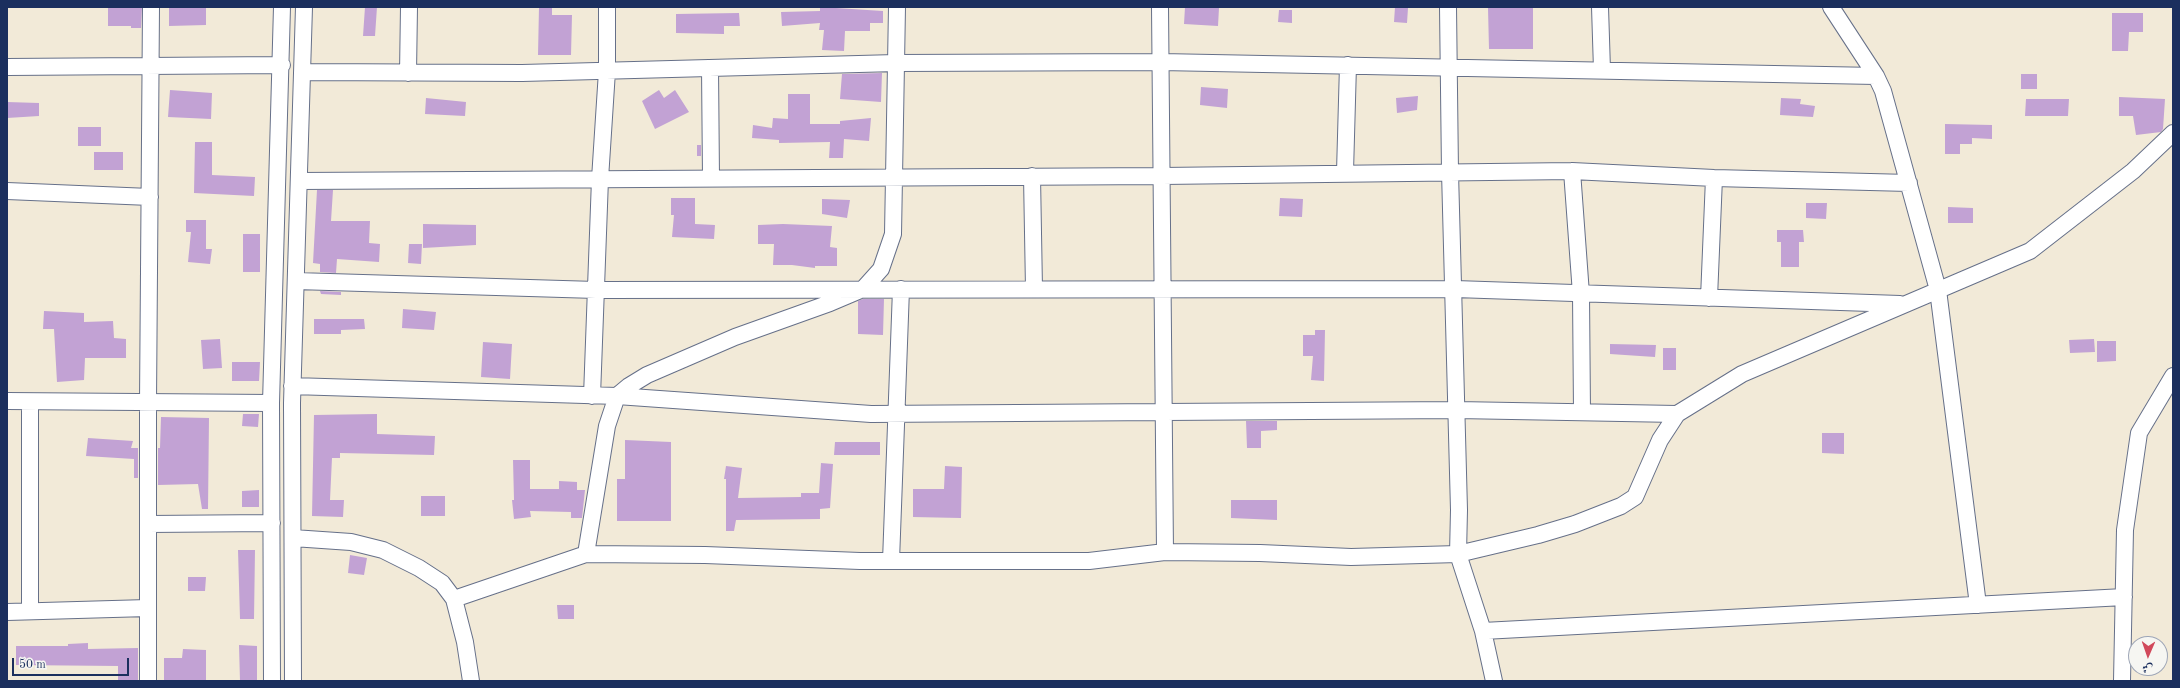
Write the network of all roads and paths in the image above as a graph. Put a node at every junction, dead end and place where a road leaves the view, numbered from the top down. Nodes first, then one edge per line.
1 (151, 7) edge
2 (282, 7) edge
3 (304, 7) edge
4 (409, 7) edge
5 (607, 7) edge
6 (897, 7) edge
7 (1160, 7) edge
8 (1448, 7) edge
9 (1600, 7) edge
10 (1831, 7) edge
11 (1160, 62) junction
12 (896, 63) junction
13 (282, 64) junction
14 (151, 65) junction
15 (1348, 65) junction
16 (7, 67) edge
17 (1449, 67) junction
18 (710, 68) junction
19 (1602, 70) junction
20 (607, 71) junction
21 (302, 72) junction
22 (408, 73) junction
23 (1876, 76) junction
24 (2173, 133) edge
25 (1572, 170) junction
26 (1345, 172) junction
27 (1450, 172) junction
28 (1032, 176) junction
29 (1162, 176) junction
30 (894, 177) junction
31 (711, 178) junction
32 (1714, 178) junction
33 (600, 179) junction
34 (299, 181) junction
35 (1909, 183) junction
36 (7, 191) edge
37 (150, 196) junction
38 (296, 281) junction
39 (863, 289) junction
40 (901, 289) junction
41 (1034, 289) junction
42 (1163, 289) junction
43 (1454, 289) junction
44 (596, 290) junction
45 (1938, 290) junction
46 (1581, 294) junction
47 (1709, 298) junction
48 (1905, 304) junction
49 (2173, 376) edge
50 (292, 386) junction
51 (592, 396) junction
52 (617, 396) junction
53 (7, 401) edge
54 (30, 402) junction
55 (148, 402) junction
56 (271, 403) junction
57 (1457, 410) junction
58 (1165, 412) junction
59 (1582, 412) junction
60 (896, 414) junction
61 (1677, 414) junction
62 (272, 523) junction
63 (148, 524) junction
64 (293, 538) junction
65 (1165, 552) junction
66 (586, 554) junction
67 (1458, 554) junction
68 (891, 561) junction
69 (2124, 596) junction
70 (454, 599) junction
71 (1978, 605) junction
72 (148, 608) junction
73 (30, 611) junction
74 (7, 612) edge
75 (1483, 631) junction
76 (148, 681) edge
77 (272, 681) edge
78 (293, 681) edge
79 (471, 681) edge
80 (1494, 681) edge
81 (2122, 681) edge

1 - 14 street
2 - 13 street
3 - 21 street
4 - 22 street
5 - 20 street
6 - 12 street
7 - 11 street
8 - 17 street
9 - 19 street
10 - 23 street
11 - 12 street
11 - 15 street
11 - 29 street
12 - 18 street
12 - 30 street
13 - 14 street
13 - 56 street
14 - 16 street
14 - 37 street
15 - 17 street
15 - 26 street
17 - 19 street
17 - 27 street
18 - 20 street
18 - 31 street
19 - 23 street
20 - 22 street
20 - 33 street
21 - 22 street
21 - 34 street
23 - 35 street
24 - 45 street
25 - 27 street
25 - 32 street
25 - 46 street
26 - 27 street
26 - 29 street
27 - 43 street
28 - 29 street
28 - 30 street
28 - 41 street
29 - 42 street
30 - 31 street
30 - 39 street
31 - 33 street
32 - 35 street
32 - 47 street
33 - 34 street
33 - 44 street
34 - 38 street
35 - 45 street
36 - 37 street
37 - 55 street
38 - 44 street
38 - 50 street
39 - 40 street
39 - 44 street
39 - 52 street
40 - 41 street
40 - 60 street
41 - 42 street
42 - 43 street
42 - 58 street
43 - 46 street
43 - 57 street
44 - 51 street
45 - 48 street
45 - 71 street
46 - 47 street
46 - 59 street
47 - 48 street
48 - 61 street
49 - 69 street
50 - 51 street
50 - 64 street
51 - 52 street
52 - 60 street
52 - 66 street
53 - 54 street
54 - 55 street
54 - 73 street
55 - 56 street
55 - 63 street
56 - 62 street
57 - 58 street
57 - 59 street
57 - 67 street
58 - 60 street
58 - 65 street
59 - 61 street
60 - 68 street
61 - 67 street
62 - 63 street
62 - 77 street
63 - 72 street
64 - 70 street
64 - 78 street
65 - 67 street
65 - 68 street
66 - 68 street
66 - 70 street
67 - 75 street
69 - 71 street
69 - 81 street
70 - 79 street
71 - 75 street
72 - 73 street
72 - 76 street
73 - 74 street
75 - 80 street

